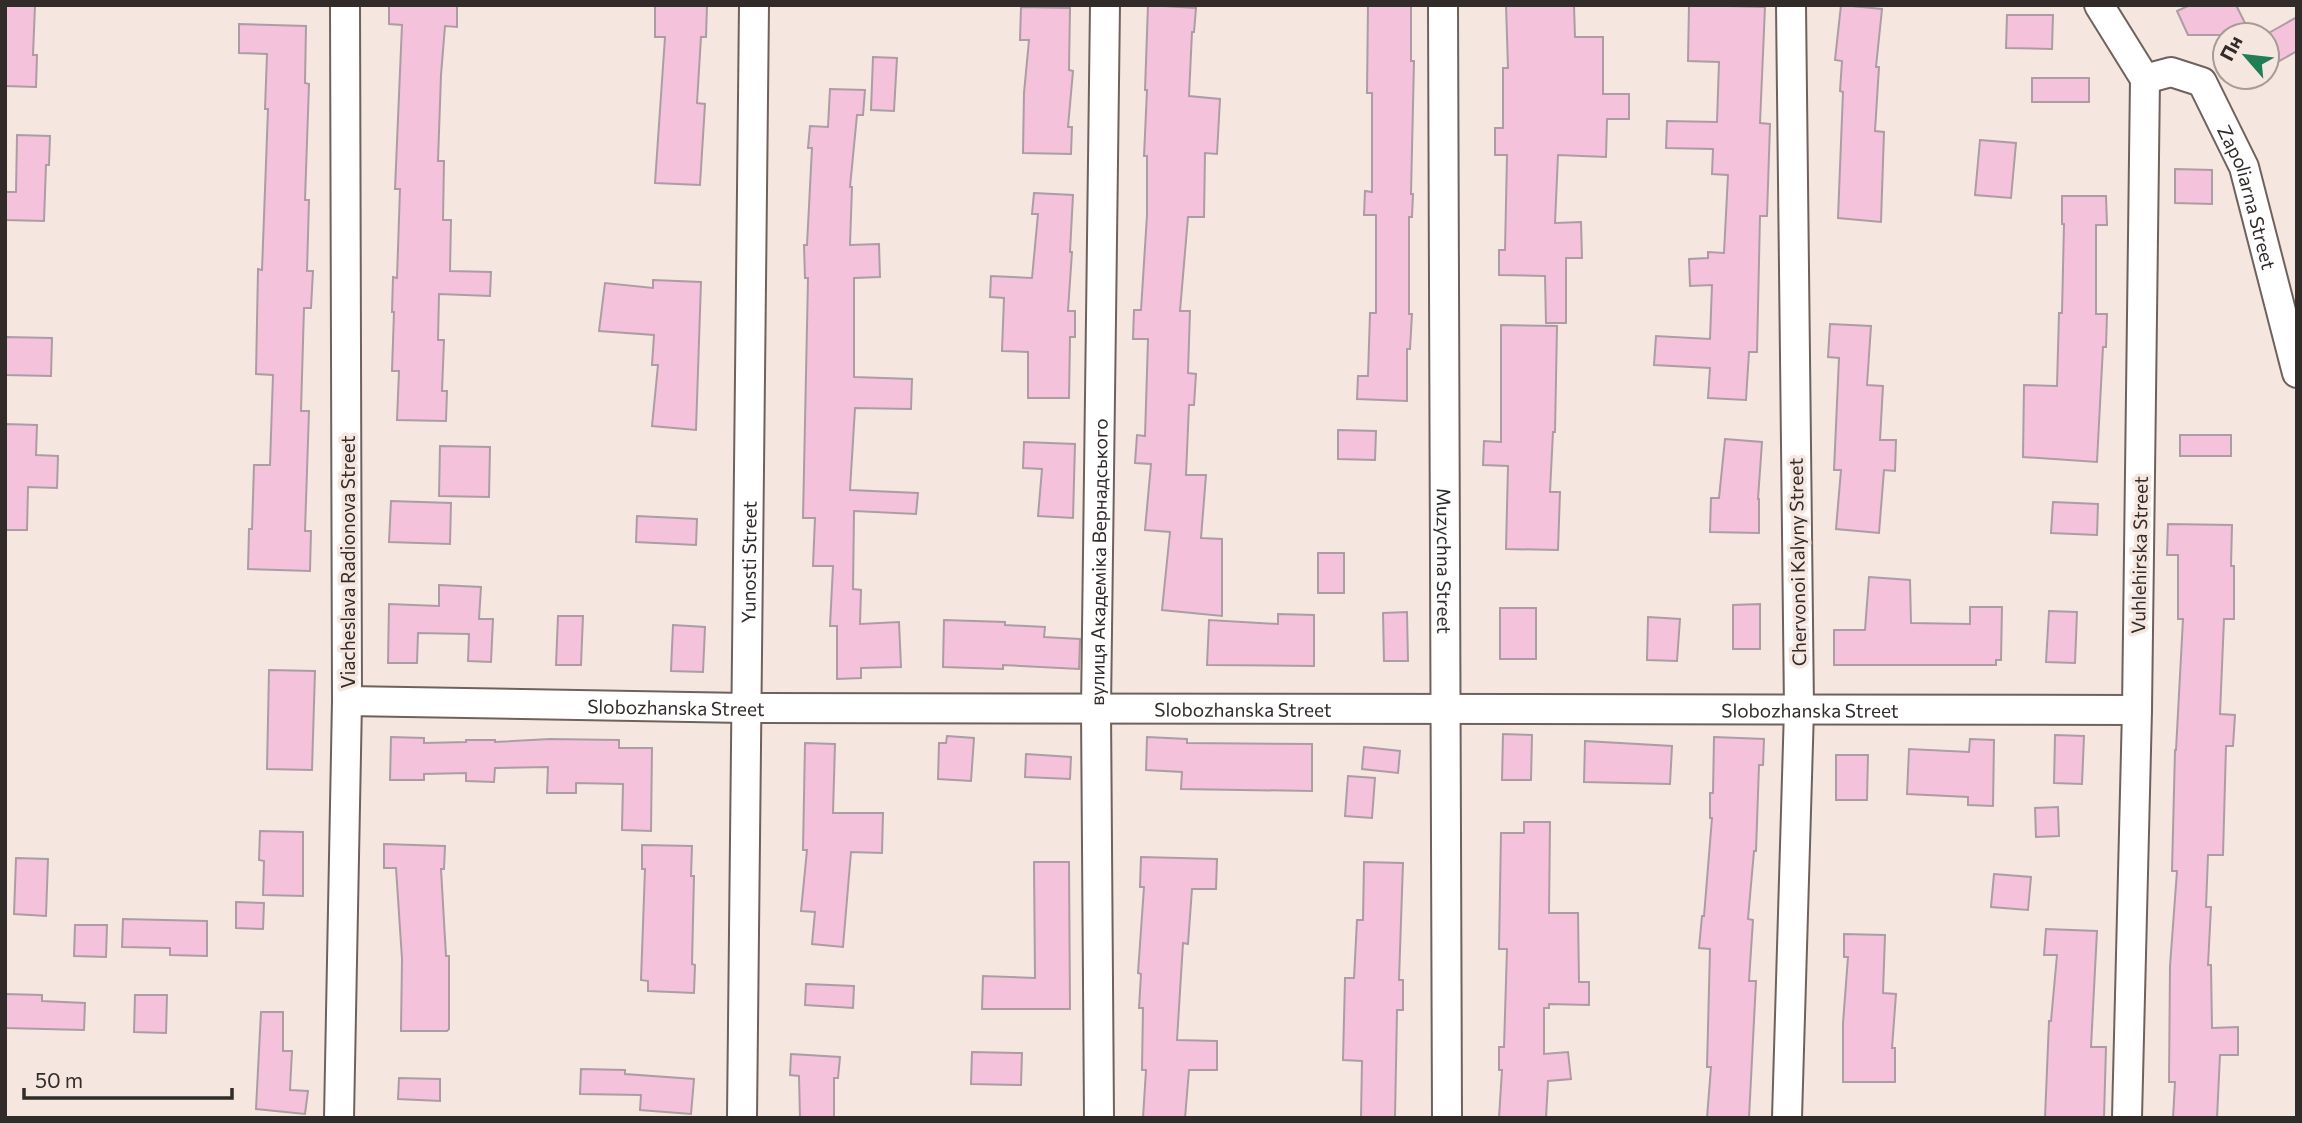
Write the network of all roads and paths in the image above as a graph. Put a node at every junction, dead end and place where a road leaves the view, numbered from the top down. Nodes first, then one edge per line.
1 (345, 5) edge
2 (754, 5) edge
3 (1105, 5) edge
4 (1443, 5) edge
5 (1791, 5) edge
6 (2099, 5) edge
7 (2145, 79) junction
8 (2297, 373) edge
9 (347, 701) junction
10 (745, 708) junction
11 (1444, 708) junction
12 (1096, 709) junction
13 (1799, 709) junction
14 (2137, 710) junction
15 (339, 1118) edge
16 (742, 1118) edge
17 (1099, 1118) edge
18 (1447, 1118) edge
19 (1787, 1118) edge
20 (2127, 1118) edge

1 - 9 street, Viacheslava Radionova Street
2 - 10 street, Yunosti Street
3 - 12 street, вулиця Академіка Вернадського
4 - 11 street, Muzychna Street
5 - 13 street, Chervonoi Kalyny Street
6 - 7 street
7 - 8 street, Zapoliarna Street
7 - 14 street, Vuhlehirska Street
9 - 10 street, Slobozhanska Street
9 - 15 street, Viacheslava Radionova Street
10 - 12 street, Slobozhanska Street
10 - 16 street, Yunosti Street
11 - 12 street, Slobozhanska Street
11 - 13 street, Slobozhanska Street
11 - 18 street, Muzychna Street
12 - 17 street, вулиця Академіка Вернадського
13 - 14 street, Slobozhanska Street
13 - 19 street, Chervonoi Kalyny Street
14 - 20 street, Vuhlehirska Street

